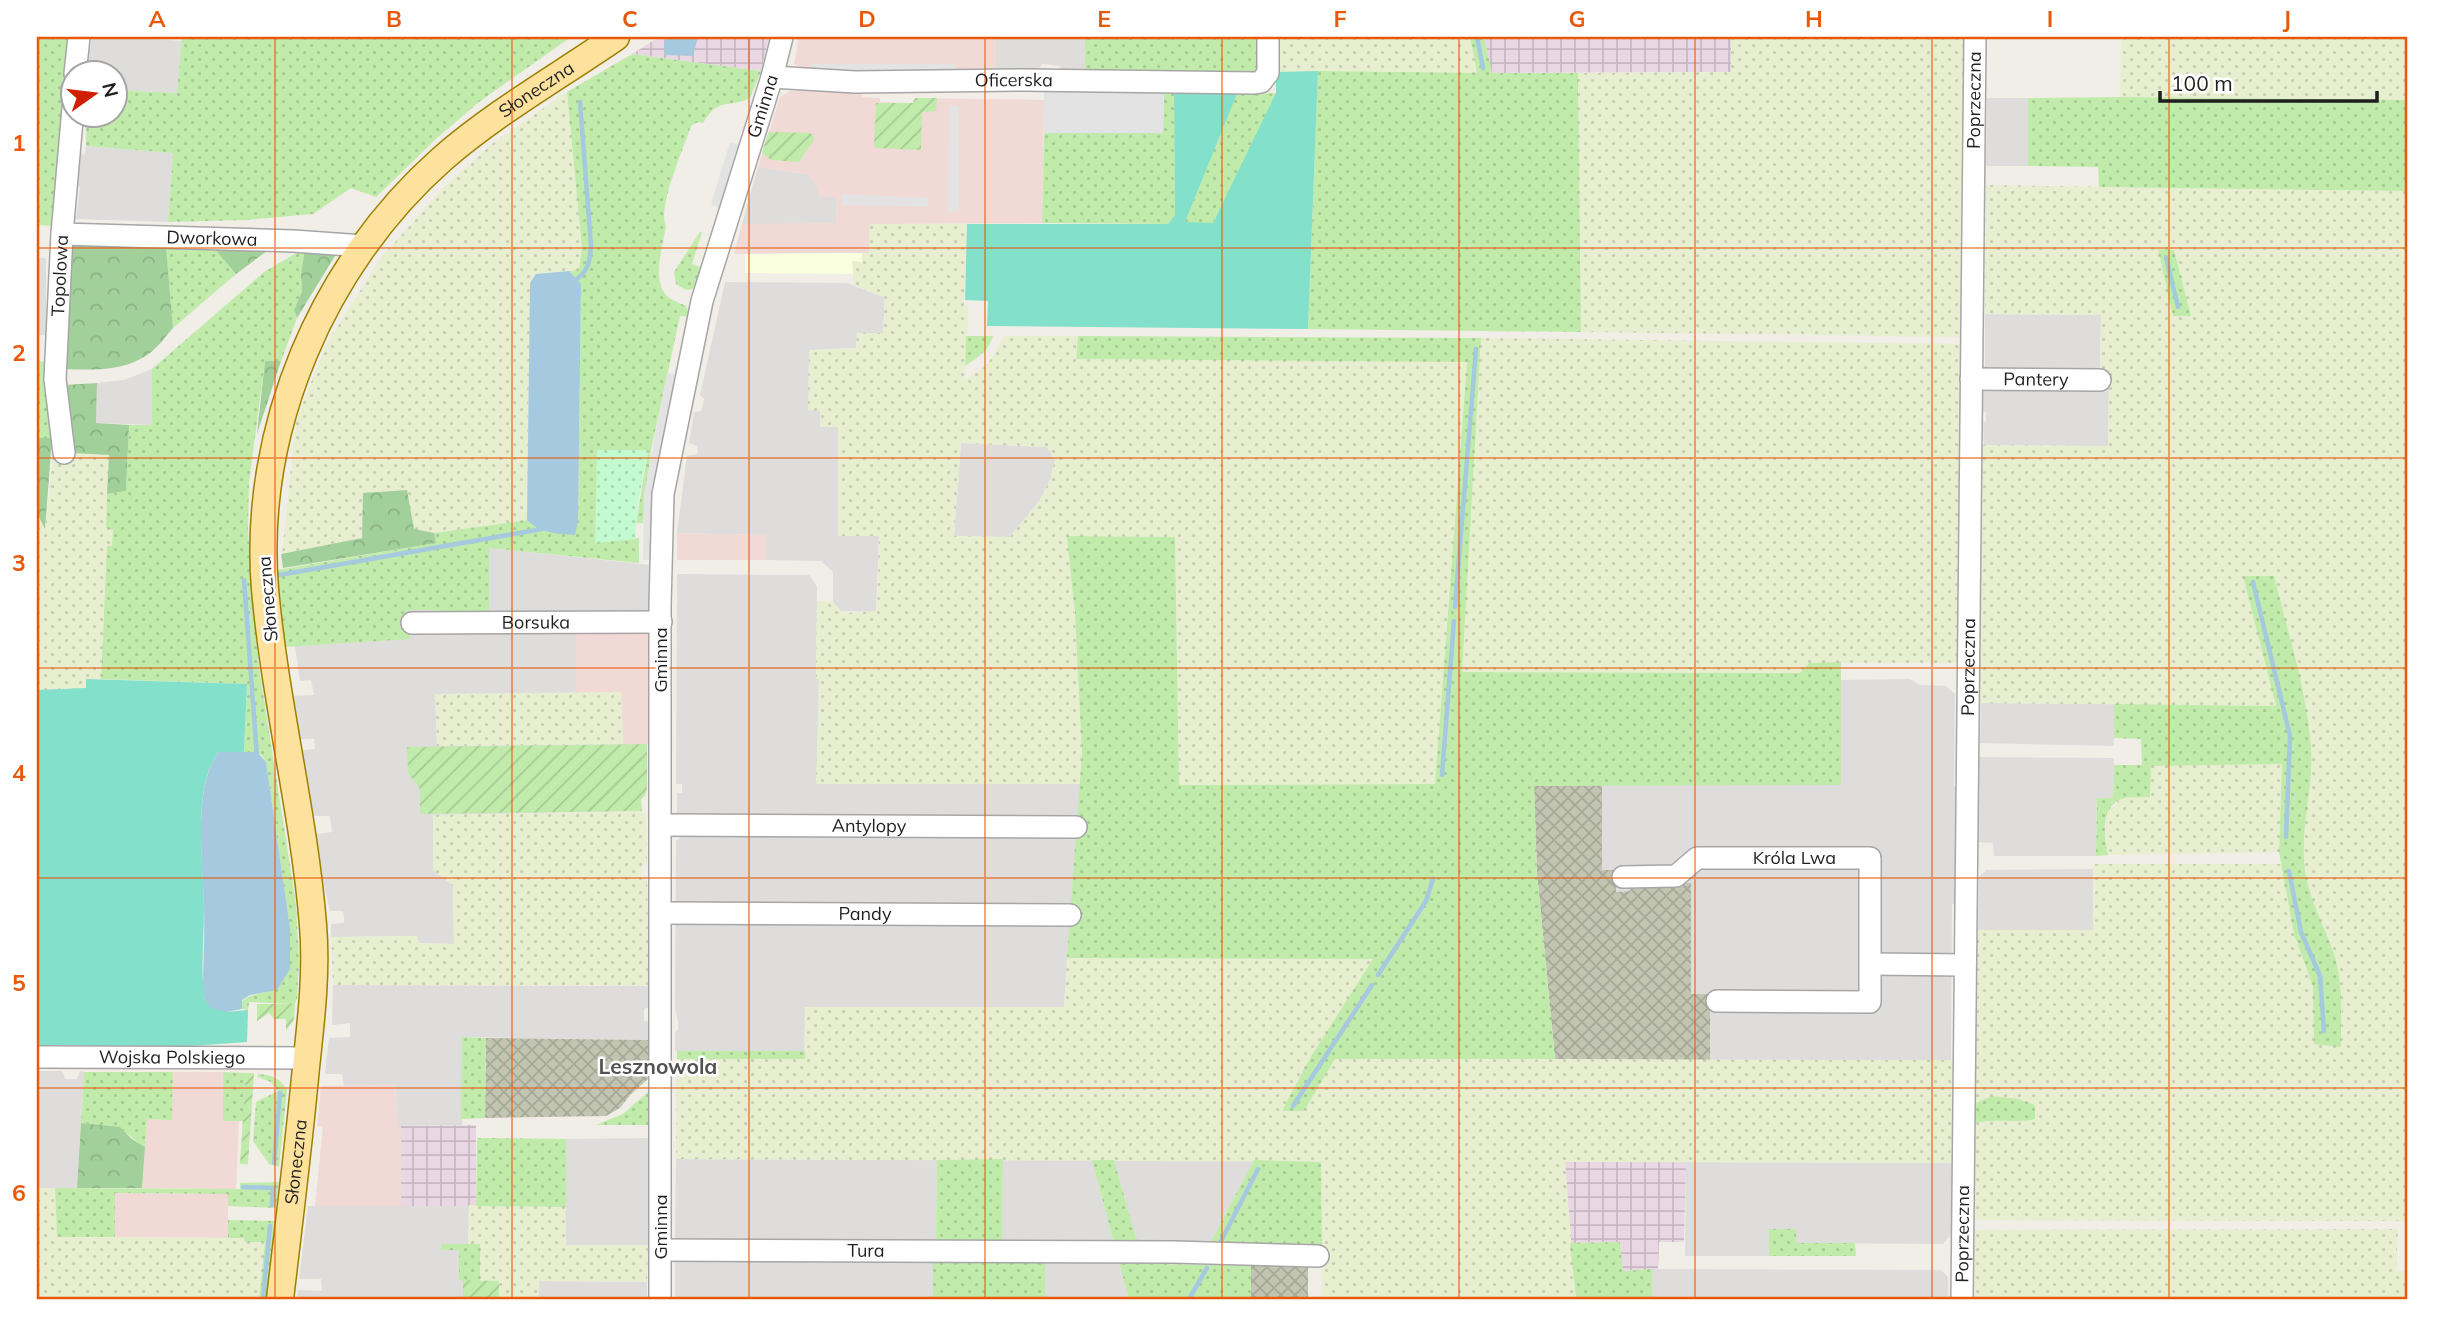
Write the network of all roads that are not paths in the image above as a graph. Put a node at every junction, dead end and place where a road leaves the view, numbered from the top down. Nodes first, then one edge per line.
1 (79, 37) edge
2 (616, 37) edge
3 (782, 37) edge
4 (1268, 37) edge
5 (1975, 37) edge
6 (77, 60) edge
7 (772, 77) junction
8 (71, 130) edge
9 (62, 234) junction
10 (364, 246) junction
11 (1971, 379) junction
12 (2100, 380) dead end
13 (64, 453) dead end
14 (660, 622) junction
15 (412, 623) dead end
16 (661, 825) junction
17 (1076, 827) dead end
18 (1623, 877) dead end
19 (662, 913) junction
20 (1070, 915) dead end
21 (1871, 964) junction
22 (1965, 965) junction
23 (1717, 1001) dead end
24 (37, 1057) edge
25 (307, 1058) junction
26 (661, 1250) junction
27 (1318, 1256) dead end
28 (281, 1299) edge
29 (660, 1299) edge
30 (1962, 1299) edge

1 - 6 street
2 - 10 main road, Słoneczna
3 - 7 street, Gminna
4 - 7 street, Oficerska
5 - 11 street, Poprzeczna
7 - 14 street, Gminna
8 - 9 street, Topolowa
9 - 10 street, Dworkowa
9 - 13 street, Topolowa
10 - 25 main road, Słoneczna
11 - 12 street, Pantery
11 - 22 street, Poprzeczna
14 - 15 street, Borsuka
14 - 16 street, Gminna
16 - 17 street, Antylopy
16 - 19 street, Gminna
18 - 21 street, Króla Lwa
19 - 20 street, Pandy
19 - 26 street, Gminna
21 - 22 street
21 - 23 street, Króla Lwa
22 - 30 street, Poprzeczna
24 - 25 street, Wojska Polskiego
25 - 28 main road, Słoneczna
26 - 27 street, Tura
26 - 29 street, Gminna

